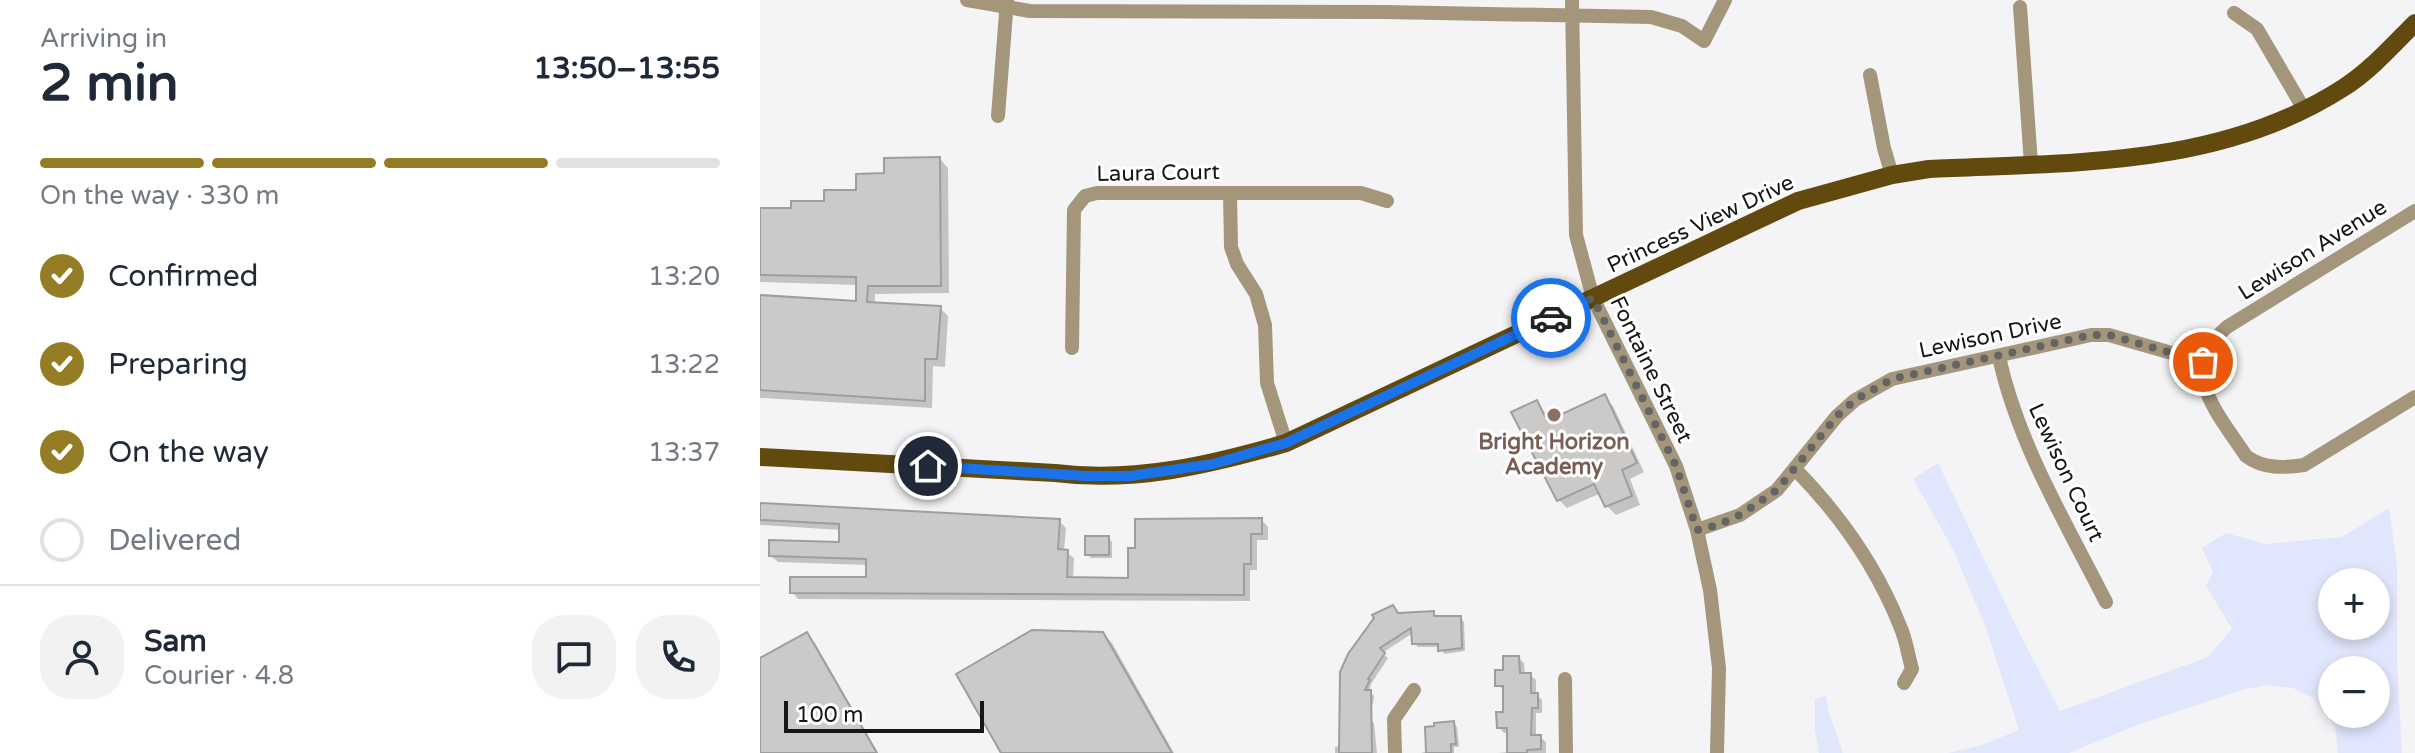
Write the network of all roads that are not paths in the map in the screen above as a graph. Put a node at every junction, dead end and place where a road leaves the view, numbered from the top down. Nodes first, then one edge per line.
1 (967, 0) edge
2 (1725, 0) edge
3 (1007, 3) edge
4 (1385, 6) edge
5 (2020, 7) dead end
6 (1572, 8) edge
7 (2234, 13) dead end
8 (2415, 23) edge
9 (1870, 75) dead end
10 (2305, 111) junction
11 (998, 116) dead end
12 (2031, 164) junction
13 (1892, 175) junction
14 (1230, 193) junction
15 (1387, 201) dead end
16 (2415, 211) edge
17 (1593, 298) junction
18 (1072, 348) dead end
19 (1999, 357) junction
20 (2203, 362) junction
21 (2415, 397) edge
22 (1286, 443) junction
23 (760, 457) edge
24 (1796, 470) junction
25 (1697, 530) junction
26 (2106, 602) dead end
27 (1565, 679) dead end
28 (1904, 683) dead end
29 (1414, 690) dead end
30 (1395, 753) edge
31 (1566, 753) edge
32 (1717, 753) edge

1 - 3 street
2 - 6 street
3 - 4 street
3 - 11 street
4 - 6 street
5 - 12 street
6 - 17 street, Fontaine Street
7 - 10 street
8 - 10 main road, Princess View Drive
9 - 13 street
10 - 12 main road, Princess View Drive
12 - 13 main road, Princess View Drive
13 - 17 main road, Princess View Drive
14 - 15 street, Laura Court
14 - 18 street, Laura Court
14 - 22 street
16 - 20 street, Lewison Avenue
17 - 22 main road, Princess View Drive
17 - 25 street, Fontaine Street
19 - 20 street, Lewison Drive
19 - 24 street, Lewison Drive
19 - 26 street, Lewison Court
20 - 21 street
22 - 23 main road, Princess View Drive
24 - 25 street, Lewison Drive
24 - 28 street
25 - 32 street, Fontaine Street
27 - 31 street
29 - 30 street

